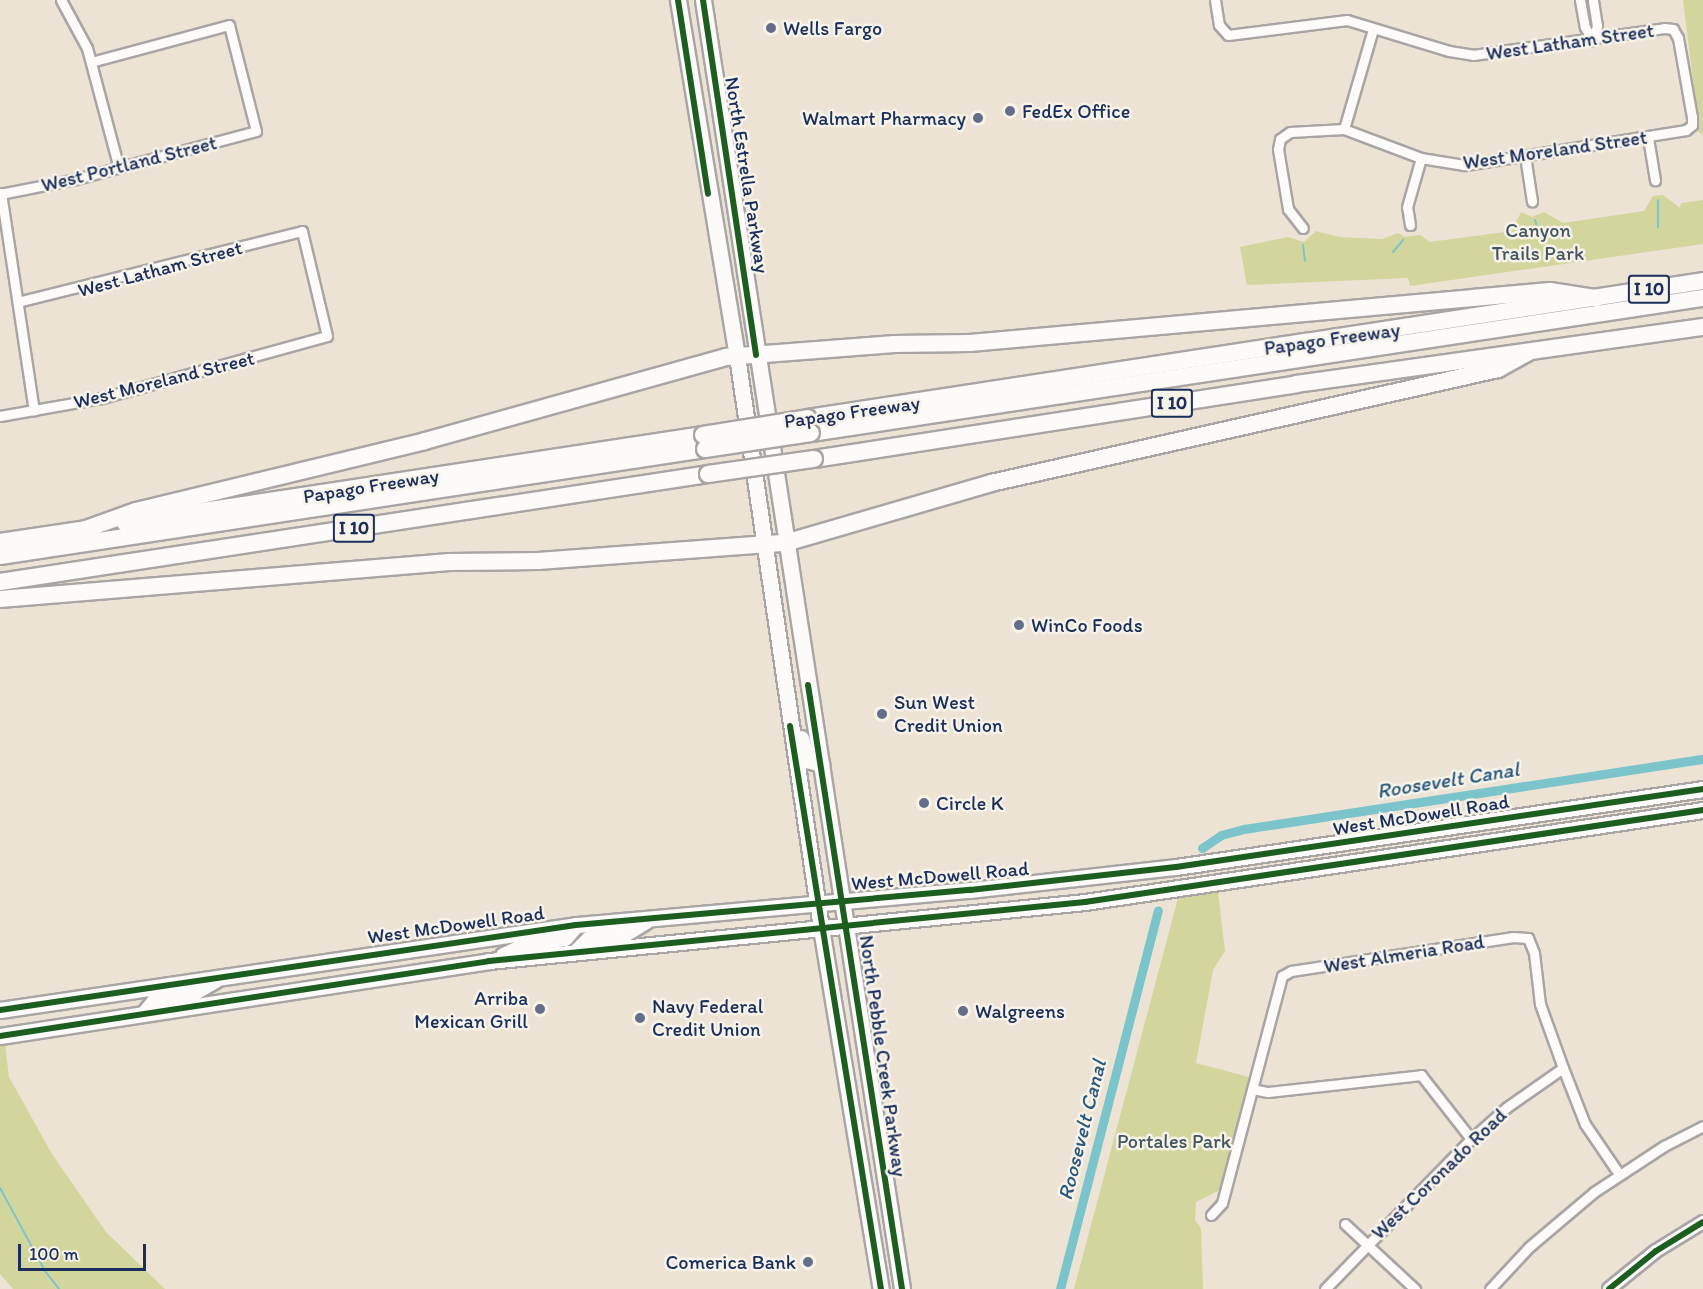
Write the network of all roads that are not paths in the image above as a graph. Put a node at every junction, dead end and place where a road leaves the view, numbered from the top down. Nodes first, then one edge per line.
1 (678, 0) edge
2 (703, 0) edge
3 (1215, 0) edge
4 (1580, 0) edge
5 (1593, 0) edge
6 (64, 1) edge
7 (1372, 29) junction
8 (1592, 40) junction
9 (91, 62) junction
10 (719, 100) junction
11 (695, 111) junction
12 (1692, 125) joint
13 (1344, 129) junction
14 (1648, 138) junction
15 (1525, 156) junction
16 (1421, 158) junction
17 (118, 168) junction
18 (1655, 180) dead end
19 (0, 194) edge
20 (1532, 201) dead end
21 (1410, 225) dead end
22 (1303, 228) dead end
23 (1703, 281) edge
24 (1596, 298) junction
25 (1703, 298) edge
26 (18, 302) junction
27 (1703, 327) edge
28 (327, 336) joint
29 (1529, 352) junction
30 (756, 355) junction
31 (737, 356) junction
32 (34, 411) junction
33 (0, 416) edge
34 (809, 426) junction
35 (704, 442) junction
36 (83, 530) junction
37 (0, 542) edge
38 (785, 543) junction
39 (764, 546) junction
40 (0, 556) edge
41 (0, 582) edge
42 (0, 598) edge
43 (790, 726) junction
44 (821, 764) junction
45 (1703, 789) edge
46 (1703, 810) edge
47 (1347, 843) junction
48 (1080, 878) junction
49 (1255, 878) junction
50 (843, 901) junction
51 (1085, 902) junction
52 (818, 904) junction
53 (651, 918) junction
54 (576, 925) junction
55 (847, 925) junction
56 (821, 928) junction
57 (577, 950) junction
58 (489, 961) junction
59 (222, 975) junction
60 (0, 1010) edge
61 (145, 1012) junction
62 (0, 1036) edge
63 (1563, 1068) junction
64 (1252, 1089) junction
65 (1703, 1126) edge
66 (1471, 1139) junction
67 (1619, 1174) junction
68 (1211, 1215) dead end
69 (1703, 1222) edge
70 (1345, 1224) dead end
71 (1366, 1244) junction
72 (881, 1289) edge
73 (902, 1289) edge
74 (1325, 1289) edge
75 (1415, 1289) edge
76 (1490, 1289) edge
77 (1609, 1289) edge

1 - 11 main road, North Estrella Parkway
2 - 10 main road, North Estrella Parkway
3 - 7 street, West Latham Street
4 - 8 street
5 - 8 street
6 - 9 street
7 - 8 street, West Latham Street
7 - 13 street
8 - 12 street, West Latham Street
9 - 17 street
9 - 17 street, West Portland Street
10 - 11 main road
10 - 30 main road, North Estrella Parkway
11 - 31 main road, North Estrella Parkway
12 - 14 street, West Moreland Street
13 - 16 street, West Moreland Street
13 - 22 street, West Moreland Street
14 - 15 street, West Moreland Street
14 - 18 street
15 - 16 street, West Moreland Street
15 - 20 street
16 - 21 street
17 - 19 street, West Portland Street
19 - 26 street
23 - 24 highway, Papago Freeway / I 10
24 - 30 highway
24 - 34 highway, Papago Freeway / I 10
25 - 34 highway
26 - 28 street, West Latham Street
26 - 32 street
27 - 29 highway, Papago Freeway / I 10
28 - 32 street, West Moreland Street
29 - 38 highway
29 - 41 highway, Papago Freeway / I 10, bridge
30 - 31 highway
30 - 38 main road, North Estrella Parkway
31 - 36 highway
31 - 39 main road, North Estrella Parkway
32 - 33 street, West Moreland Street
34 - 35 highway, Papago Freeway / I 10, bridge
35 - 36 highway, Papago Freeway / I 10
35 - 40 highway
36 - 37 highway, Papago Freeway / I 10
38 - 39 highway
38 - 44 main road, North Pebble Creek Parkway
39 - 42 highway
39 - 43 main road, North Pebble Creek Parkway
43 - 44 main road
43 - 52 main road, North Pebble Creek Parkway
44 - 50 main road, North Pebble Creek Parkway
45 - 47 main road, West McDowell Road
46 - 49 main road, West McDowell Road
47 - 48 main road, West McDowell Road
47 - 49 main road
48 - 50 main road, West McDowell Road
48 - 51 main road
49 - 51 main road, West McDowell Road
50 - 52 main road, West McDowell Road
50 - 55 main road, North Pebble Creek Parkway
51 - 55 main road, West McDowell Road
52 - 53 main road, West McDowell Road
52 - 56 main road, North Pebble Creek Parkway
53 - 54 main road, West McDowell Road
53 - 57 main road
54 - 58 main road
54 - 59 main road, West McDowell Road
55 - 56 main road, West McDowell Road
55 - 73 main road, North Pebble Creek Parkway
56 - 57 main road, West McDowell Road
56 - 72 main road, North Pebble Creek Parkway
57 - 58 main road, West McDowell Road
58 - 61 main road, West McDowell Road
59 - 60 main road, West McDowell Road
59 - 61 main road
61 - 62 main road, West McDowell Road
63 - 64 street, West Almeria Road
63 - 66 street, West Coronado Road
63 - 67 street
64 - 66 street
64 - 68 street
65 - 67 street
66 - 71 street, West Coronado Road
67 - 76 street
69 - 77 street
70 - 71 street
71 - 74 street, West Coronado Road
71 - 75 street

